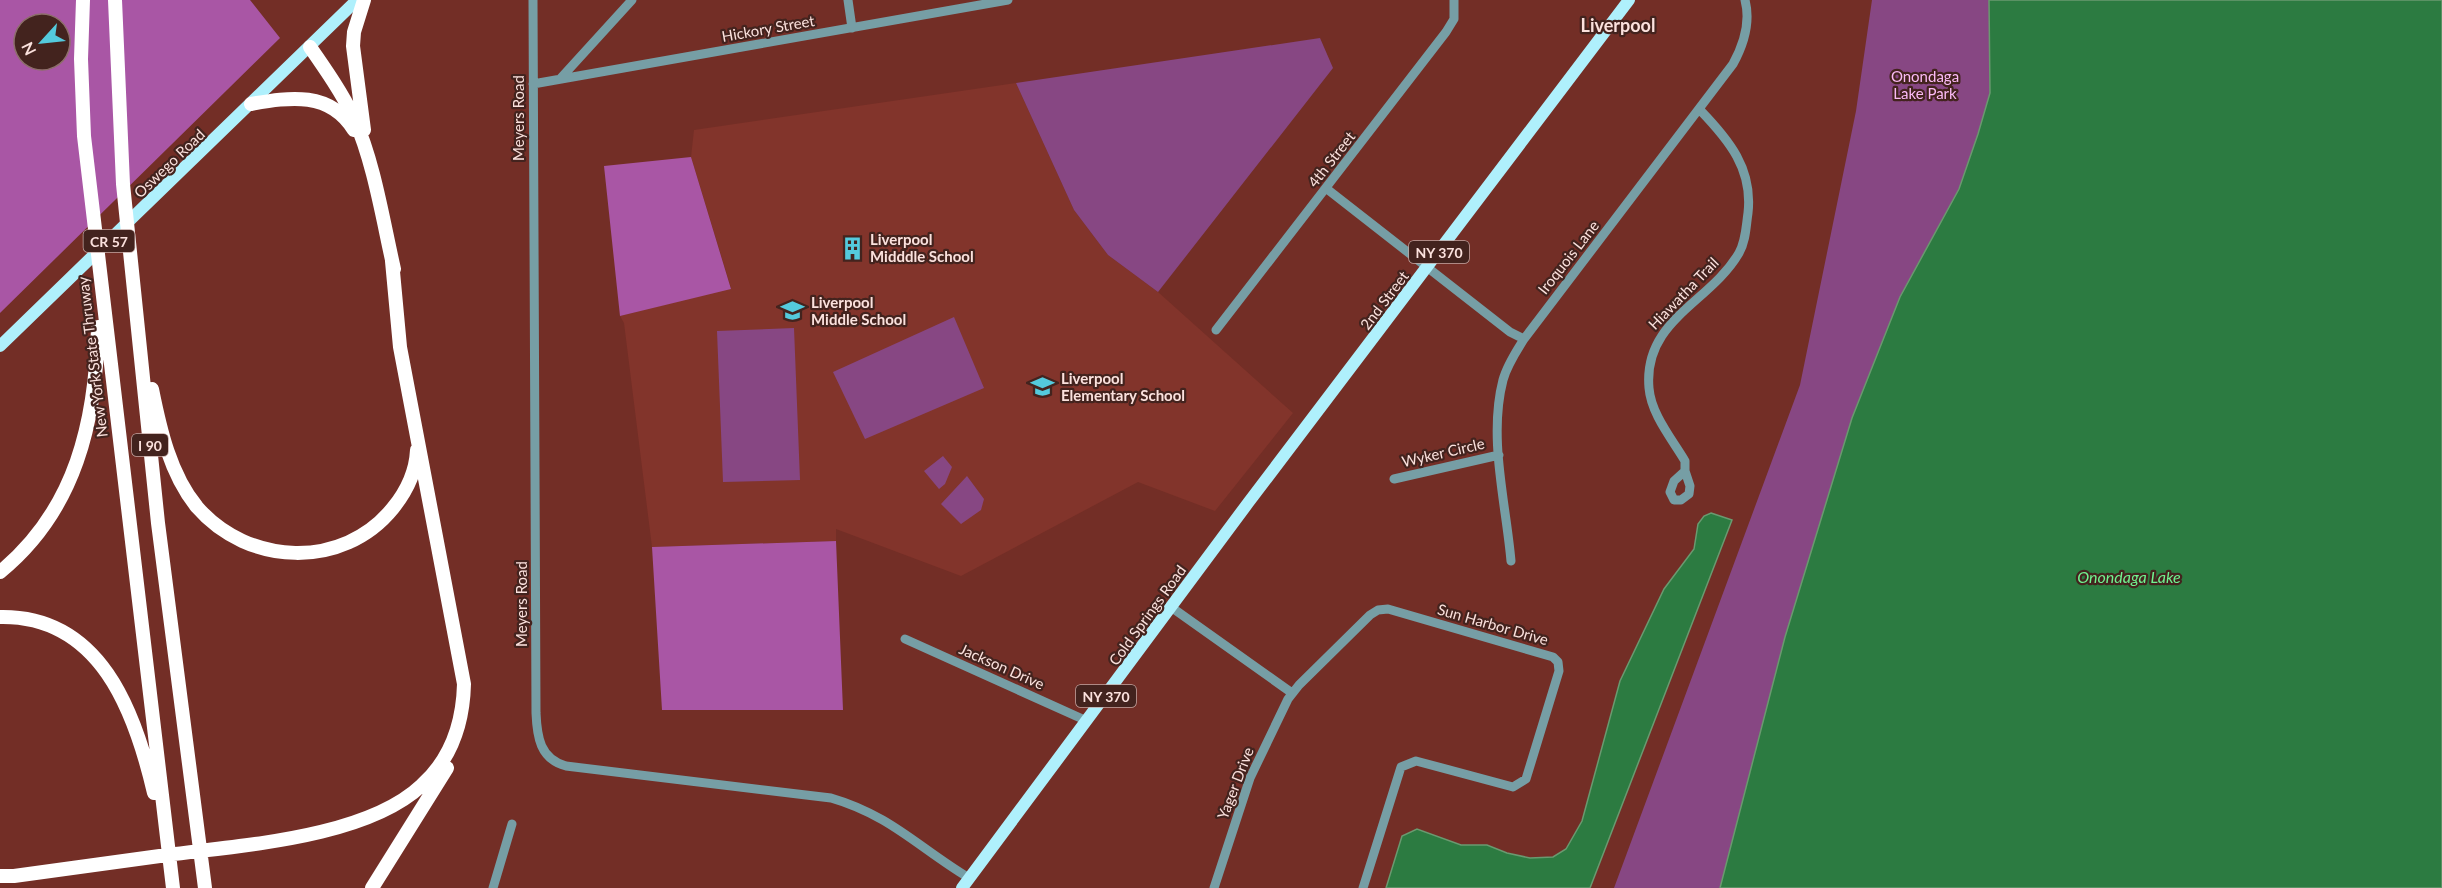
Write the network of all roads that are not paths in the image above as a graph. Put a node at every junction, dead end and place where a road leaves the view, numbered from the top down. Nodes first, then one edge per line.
1 (82, 0) edge
2 (115, 0) edge
3 (357, 0) edge
4 (364, 0) edge
5 (533, 0) edge
6 (632, 0) edge
7 (848, 0) edge
8 (1008, 0) edge
9 (1454, 0) edge
10 (1629, 0) edge
11 (1745, 0) edge
12 (852, 28) junction
13 (310, 47) junction
14 (560, 79) junction
15 (533, 84) junction
16 (251, 104) junction
17 (1700, 110) junction
18 (367, 156) junction
19 (1327, 189) junction
20 (392, 261) junction
21 (1427, 267) junction
22 (100, 283) junction
23 (136, 318) junction
24 (1216, 330) dead end
25 (1524, 339) junction
26 (0, 346) edge
27 (417, 436) junction
28 (1499, 455) junction
29 (1685, 471) dead end
30 (1394, 479) dead end
31 (1248, 503) joint
32 (1511, 561) dead end
33 (0, 572) edge
34 (1171, 607) junction
35 (0, 617) edge
36 (905, 639) dead end
37 (1292, 693) junction
38 (1087, 721) junction
39 (441, 777) junction
40 (512, 824) dead end
41 (166, 837) junction
42 (229, 850) junction
43 (145, 861) junction
44 (0, 876) edge
45 (966, 883) edge
46 (0, 884) edge
47 (173, 888) edge
48 (205, 888) edge
49 (372, 888) edge
50 (493, 888) edge
51 (1214, 888) edge
52 (1363, 888) edge

1 - 22 highway, New York State Thruway / I 90
2 - 23 highway, I 90
3 - 13 main road, Oswego Road / CR 57
4 - 18 highway
5 - 15 street, Meyers Road
6 - 14 street
7 - 12 street
8 - 12 street, Hickory Street
9 - 19 street, 4th Street
10 - 21 main road, 2nd Street / NY 370
11 - 17 street, Iroquois Lane
12 - 14 street, Hickory Street
13 - 16 main road, Oswego Road / CR 57
13 - 18 highway
14 - 15 street, Hickory Street
15 - 45 street, Meyers Road
16 - 18 highway
16 - 26 main road, Oswego Road / CR 57
17 - 25 street, Iroquois Lane
17 - 29 street, Hiawatha Trail
18 - 20 highway
19 - 21 street
19 - 24 street, 4th Street
20 - 27 highway
20 - 39 highway
21 - 25 street
21 - 31 main road, 2nd Street / NY 370
22 - 33 highway
22 - 41 highway, New York State Thruway / I 90
23 - 27 highway
23 - 48 highway, I 90
25 - 28 street, Iroquois Lane
27 - 42 highway
28 - 30 street, Wyker Circle
28 - 32 street, Iroquois Lane
31 - 34 main road, Cold Springs Road / NY 370
34 - 37 street
34 - 38 main road, Cold Springs Road / NY 370
35 - 41 highway
36 - 38 street, Jackson Drive
37 - 51 street, Yager Drive
37 - 52 street, Sun Harbor Drive
38 - 45 main road, Cold Springs Road / NY 370
39 - 42 highway
39 - 49 highway
40 - 50 street
41 - 47 highway, New York State Thruway / I 90
42 - 43 highway
43 - 44 highway
43 - 46 highway

